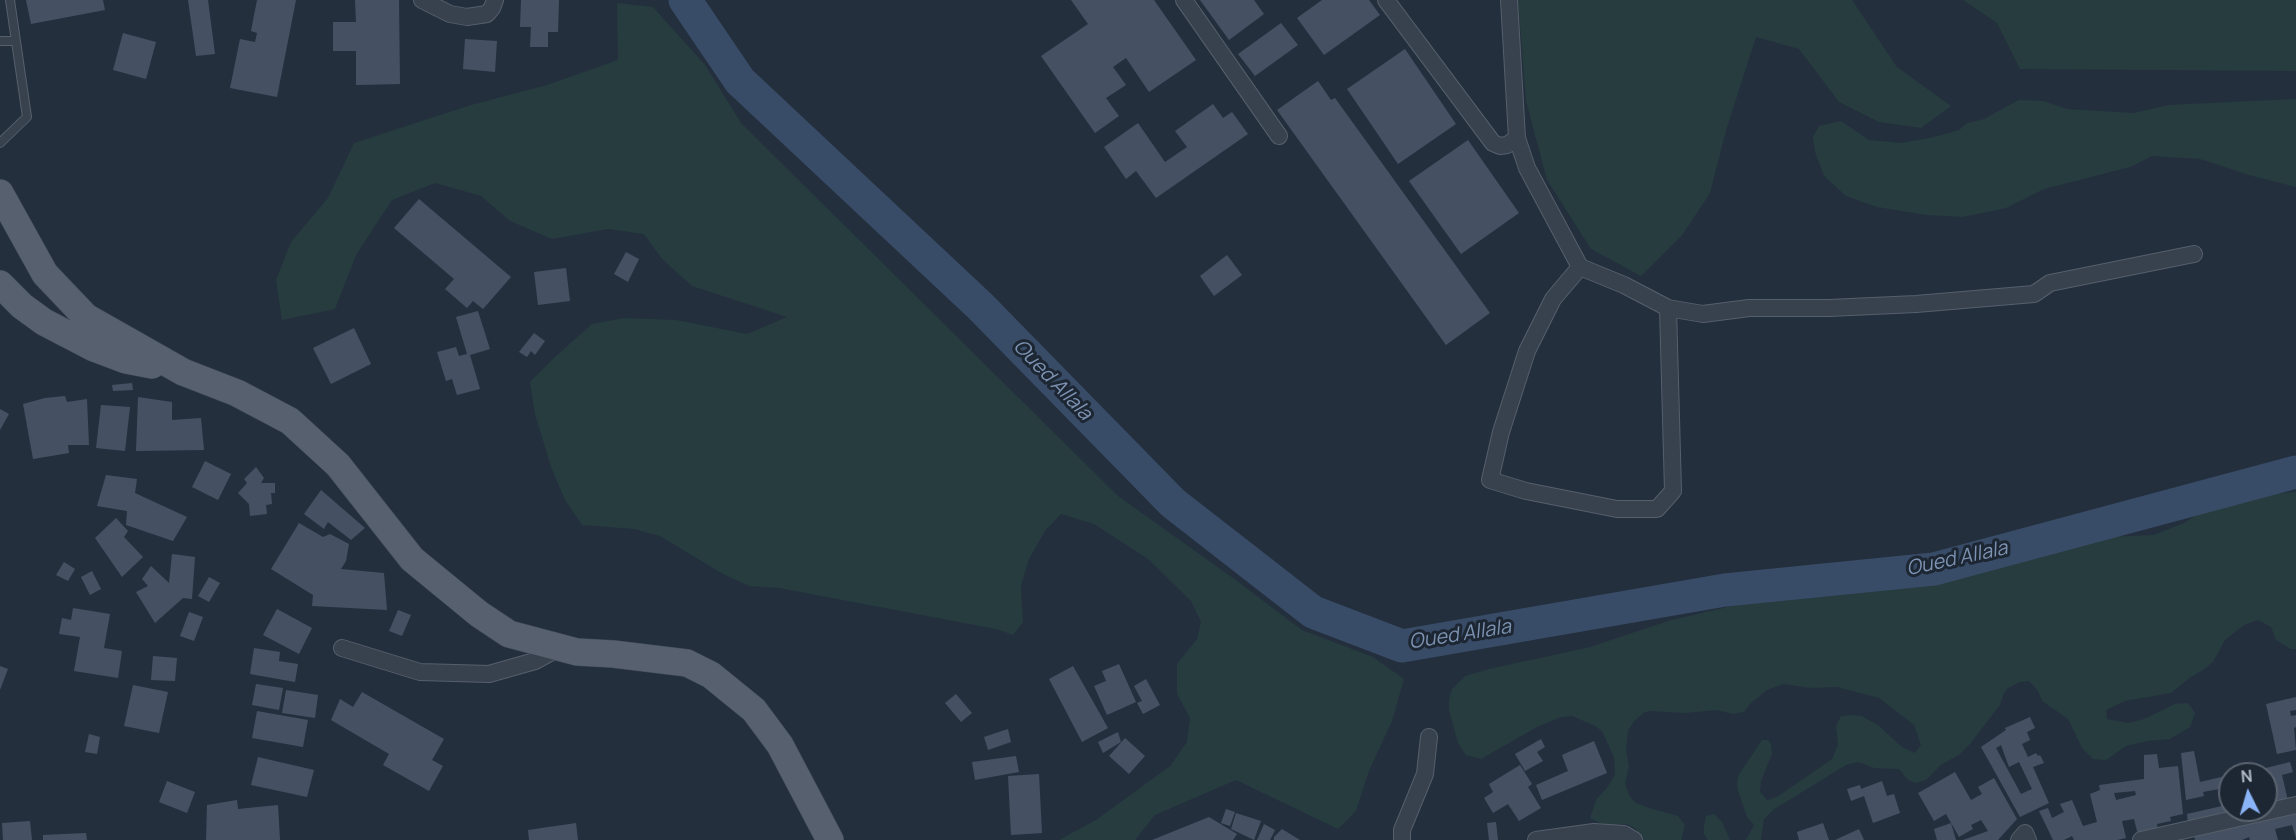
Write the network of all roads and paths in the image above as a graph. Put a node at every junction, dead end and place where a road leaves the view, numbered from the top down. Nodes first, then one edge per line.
1 (10, 0) edge
2 (422, 0) edge
3 (495, 0) edge
4 (1184, 0) edge
5 (1386, 0) edge
6 (1509, 0) edge
7 (0, 41) edge
8 (16, 41) junction
9 (1279, 136) dead end
10 (1517, 138) junction
11 (0, 143) edge
12 (0, 193) edge
13 (2194, 254) dead end
14 (1580, 267) junction
15 (0, 284) edge
16 (1668, 308) junction
17 (183, 372) junction
18 (342, 648) dead end
19 (559, 648) junction
20 (1429, 737) dead end
21 (2296, 805) edge
22 (830, 840) edge
23 (1402, 840) edge
24 (1536, 840) edge
25 (1634, 840) edge
26 (2019, 840) edge
27 (2028, 840) edge
28 (2141, 840) edge

1 - 8 lane
2 - 3 street
4 - 9 street
5 - 10 street
6 - 10 street
7 - 8 lane
8 - 11 lane
10 - 14 street
12 - 17 main road
13 - 16 street
14 - 16 street
14 - 16 street
15 - 17 main road
17 - 19 main road
18 - 19 street
19 - 22 main road
20 - 23 street
21 - 28 street
24 - 25 street
26 - 27 street

